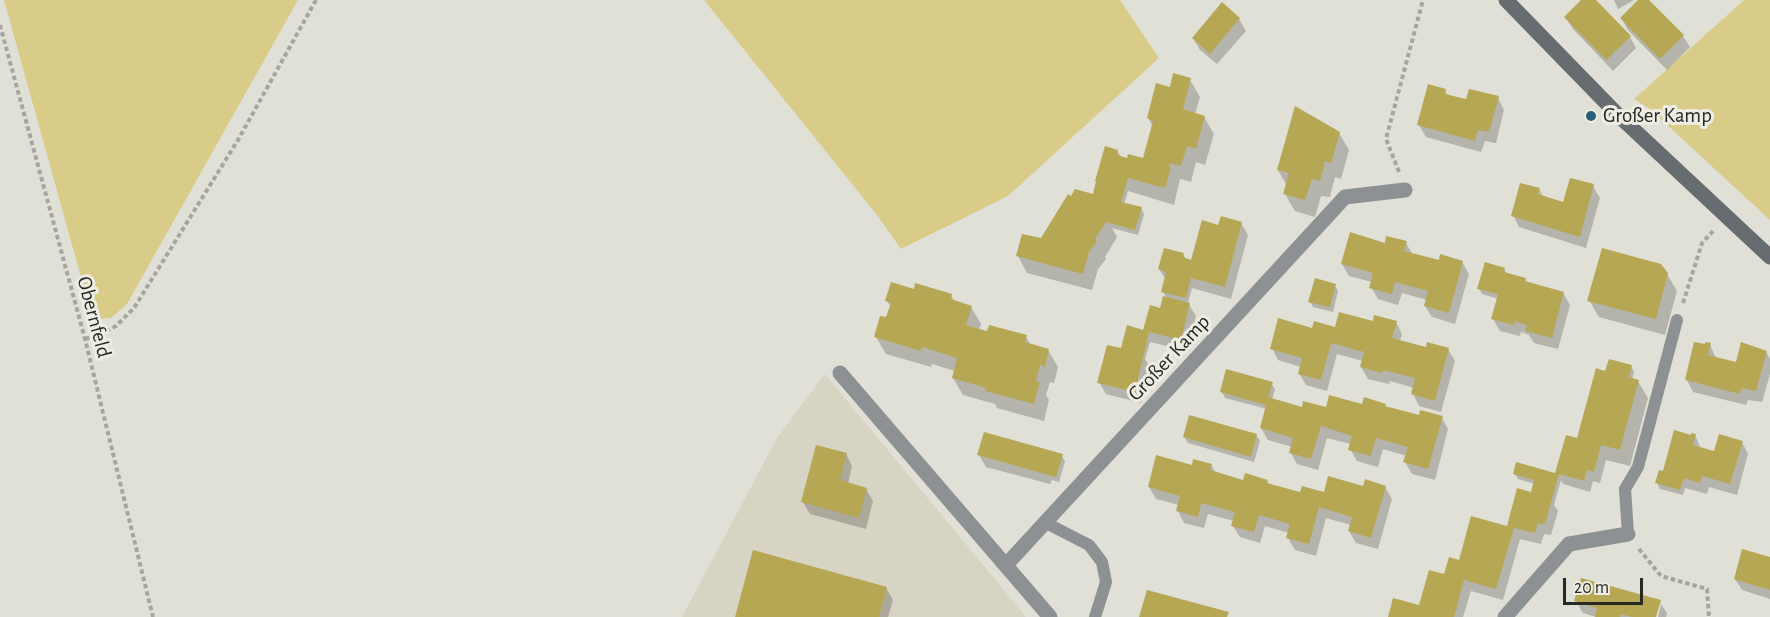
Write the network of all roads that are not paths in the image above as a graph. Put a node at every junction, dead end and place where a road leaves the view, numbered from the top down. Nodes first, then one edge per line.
1 (1506, 0) edge
2 (1406, 190) road end
3 (1770, 257) edge
4 (1677, 320) road end
5 (840, 373) dead end
6 (1046, 523) junction
7 (1628, 534) joint
8 (1006, 565) junction
9 (1050, 617) edge
10 (1095, 617) edge
11 (1505, 617) edge

1 - 3 street
2 - 6 street, Großer Kamp
4 - 7 lane
5 - 8 street
6 - 8 street, Großer Kamp
6 - 10 lane
7 - 11 street
8 - 9 street

